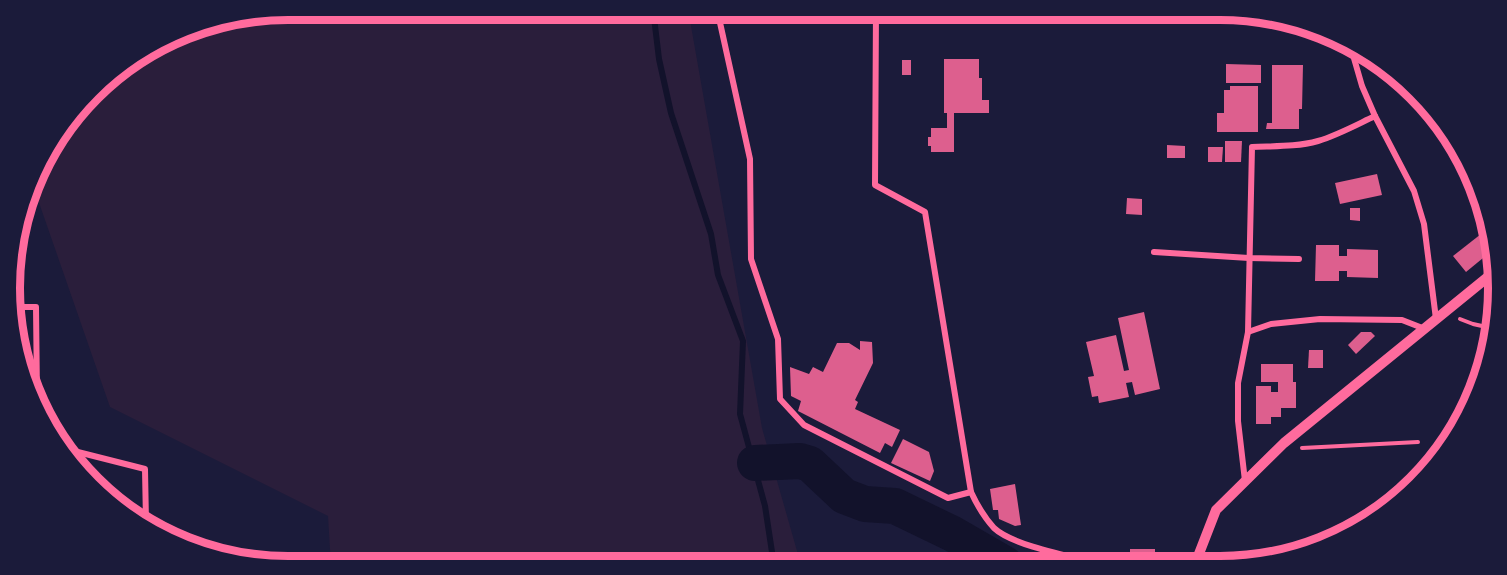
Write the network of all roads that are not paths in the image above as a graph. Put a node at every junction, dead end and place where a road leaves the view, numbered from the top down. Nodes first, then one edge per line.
1 (719, 20) edge
2 (876, 20) edge
3 (1354, 55) edge
4 (1375, 116) junction
5 (1154, 252) dead end
6 (1249, 258) junction
7 (1299, 258) dead end
8 (1487, 277) edge
9 (20, 307) edge
10 (1440, 316) junction
11 (1425, 328) junction
12 (1248, 332) junction
13 (37, 382) edge
14 (75, 451) edge
15 (1245, 481) junction
16 (971, 492) junction
17 (146, 515) edge
18 (1072, 556) edge
19 (1198, 556) edge

1 - 16 street
2 - 16 street
3 - 4 street
4 - 6 street
4 - 10 street
5 - 6 street
6 - 7 street
6 - 12 street
8 - 10 street
9 - 13 street
10 - 11 street
11 - 12 street
11 - 15 street
12 - 15 street
14 - 17 street
15 - 19 street
16 - 18 street

